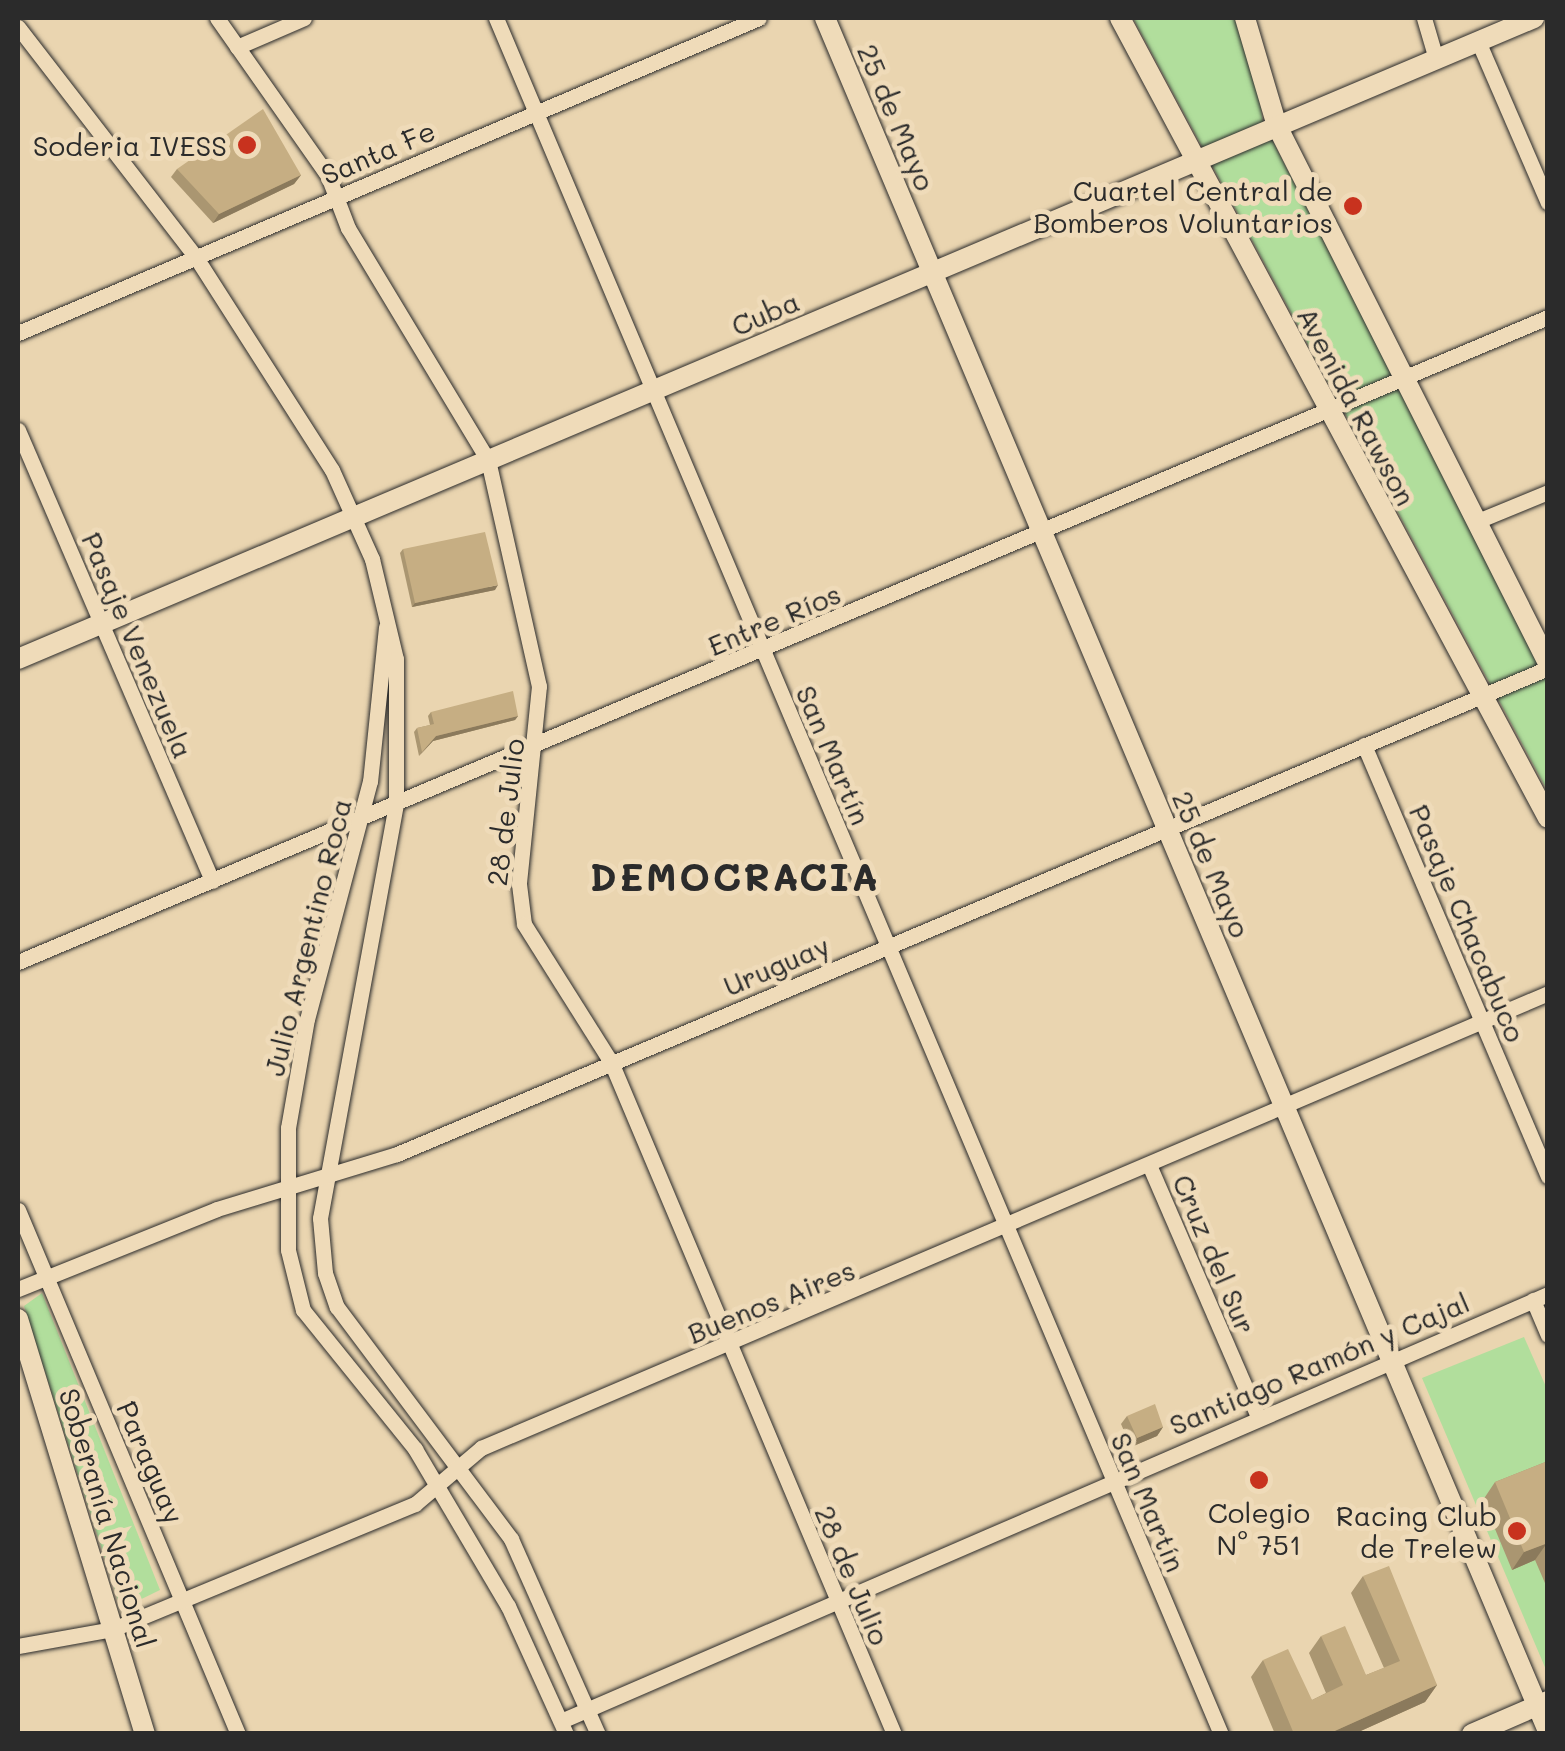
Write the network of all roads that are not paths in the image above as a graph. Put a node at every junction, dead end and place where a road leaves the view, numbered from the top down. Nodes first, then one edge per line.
1 (217, 18) edge
2 (304, 18) edge
3 (496, 18) edge
4 (760, 18) edge
5 (825, 18) edge
6 (1120, 18) edge
7 (1245, 18) edge
8 (1424, 18) edge
9 (1534, 18) edge
10 (18, 27) edge
11 (1478, 41) junction
12 (236, 47) junction
13 (1436, 59) junction
14 (536, 111) junction
15 (1277, 126) junction
16 (1196, 160) junction
17 (336, 197) junction
18 (1548, 203) edge
19 (197, 258) junction
20 (932, 272) junction
21 (1548, 318) edge
22 (18, 333) edge
23 (1404, 378) junction
24 (653, 390) junction
25 (1330, 408) junction
26 (18, 430) edge
27 (488, 460) junction
28 (1548, 492) edge
29 (356, 515) junction
30 (1475, 522) junction
31 (1042, 533) junction
32 (387, 613) junction
33 (102, 623) junction
34 (763, 650) junction
35 (18, 658) edge
36 (1548, 666) edge
37 (1480, 696) junction
38 (540, 743) junction
39 (1364, 745) junction
40 (396, 804) junction
41 (362, 818) junction
42 (1548, 818) edge
43 (1166, 828) junction
44 (212, 881) junction
45 (888, 946) junction
46 (18, 962) edge
47 (1548, 993) edge
48 (1482, 1019) junction
49 (610, 1062) junction
50 (1284, 1106) junction
51 (1150, 1167) junction
52 (327, 1176) junction
53 (1548, 1176) edge
54 (284, 1188) junction
55 (18, 1210) edge
56 (1007, 1231) junction
57 (46, 1276) junction
58 (18, 1289) edge
59 (1540, 1297) edge
60 (18, 1319) edge
61 (1548, 1334) edge
62 (728, 1346) junction
63 (1391, 1360) junction
64 (1258, 1417) junction
65 (460, 1464) junction
66 (1112, 1479) junction
67 (438, 1486) junction
68 (834, 1596) junction
69 (181, 1600) junction
70 (114, 1629) junction
71 (18, 1646) edge
72 (1542, 1704) edge
73 (587, 1706) junction
74 (563, 1727) edge
75 (1548, 1731) edge
76 (144, 1734) edge
77 (238, 1734) edge
78 (598, 1734) edge
79 (894, 1734) edge
80 (1221, 1734) edge
81 (1472, 1734) edge

1 - 12 street, 28 de Julio
2 - 12 street
3 - 14 street, San Martín
4 - 14 street, Santa Fe
5 - 20 street, 25 de Mayo
6 - 16 street, Avenida Rawson
7 - 15 street, Avenida Rawson
8 - 13 street
9 - 11 street, Cuba
10 - 19 street, Julio Argentino Roca
11 - 13 street, Cuba
11 - 18 street
12 - 17 street, 28 de Julio
13 - 15 street, Cuba
14 - 17 street, Santa Fe
14 - 24 street, San Martín
15 - 16 street, Cuba
15 - 23 street, Avenida Rawson
16 - 20 street, Cuba
16 - 25 street, Avenida Rawson
17 - 19 street, Santa Fe
17 - 27 street, 28 de Julio
19 - 22 street, Santa Fe
19 - 29 street, Julio Argentino Roca
20 - 24 street, Cuba
20 - 31 street, 25 de Mayo
21 - 23 street, Entre Ríos
23 - 25 street, Entre Ríos
23 - 30 street, Avenida Rawson
24 - 27 street, Cuba
24 - 34 street, San Martín
25 - 31 street, Entre Ríos
25 - 37 street, Avenida Rawson
26 - 33 street, Pasaje Venezuela
27 - 29 street, Cuba
27 - 38 street, 28 de Julio
28 - 30 street
29 - 32 street, Julio Argentino Roca
29 - 33 street, Cuba
30 - 36 street, Avenida Rawson
31 - 34 street, Entre Ríos
31 - 43 street, 25 de Mayo
32 - 40 street, Julio Argentino Roca
32 - 41 street, Julio Argentino Roca
33 - 35 street, Cuba
33 - 44 street, Pasaje Venezuela
34 - 38 street, Entre Ríos
34 - 45 street, San Martín
36 - 37 street, Uruguay
37 - 39 street, Uruguay
37 - 42 street, Avenida Rawson
38 - 40 street, Entre Ríos
38 - 49 street, 28 de Julio
39 - 43 street, Uruguay
39 - 48 street, Pasaje Chacabuco
40 - 41 street, Entre Ríos
40 - 52 street, Julio Argentino Roca
41 - 44 street, Entre Ríos
41 - 54 street, Julio Argentino Roca
43 - 45 street, Uruguay
43 - 50 street, 25 de Mayo
44 - 46 street, Entre Ríos
45 - 49 street, Uruguay
45 - 56 street, San Martín
47 - 48 street, Buenos Aires
48 - 50 street, Buenos Aires
48 - 53 street, Pasaje Chacabuco
49 - 52 street, Uruguay
49 - 62 street, 28 de Julio
50 - 51 street, Buenos Aires
50 - 63 street, 25 de Mayo
51 - 56 street, Buenos Aires
51 - 64 street, Cruz del Sur
52 - 54 street, Uruguay
52 - 65 street, Julio Argentino Roca
54 - 57 street, Uruguay
54 - 67 street, Julio Argentino Roca
55 - 57 street, Paraguay
56 - 62 street, Buenos Aires
56 - 66 street, San Martín
57 - 58 street, Uruguay
57 - 69 street, Paraguay
59 - 61 street
59 - 63 street, Santiago Ramón y Cajal
60 - 70 street, Soberanía Nacional
62 - 65 street, Buenos Aires
62 - 68 street, 28 de Julio
63 - 64 street, Santiago Ramón y Cajal
63 - 72 street, 25 de Mayo
64 - 66 street, Santiago Ramón y Cajal
65 - 67 street, Buenos Aires
65 - 73 street, Julio Argentino Roca
66 - 68 street, Santiago Ramón y Cajal
66 - 80 street, San Martín
67 - 69 street, Buenos Aires
67 - 74 street, Julio Argentino Roca
68 - 73 street, Santiago Ramón y Cajal
68 - 79 street, 28 de Julio
69 - 70 street, Buenos Aires
69 - 77 street, Paraguay
70 - 71 street, Buenos Aires
70 - 76 street, Soberanía Nacional
72 - 75 street, 25 de Mayo
72 - 81 street
73 - 74 street, Santiago Ramón y Cajal
73 - 78 street, Julio Argentino Roca

